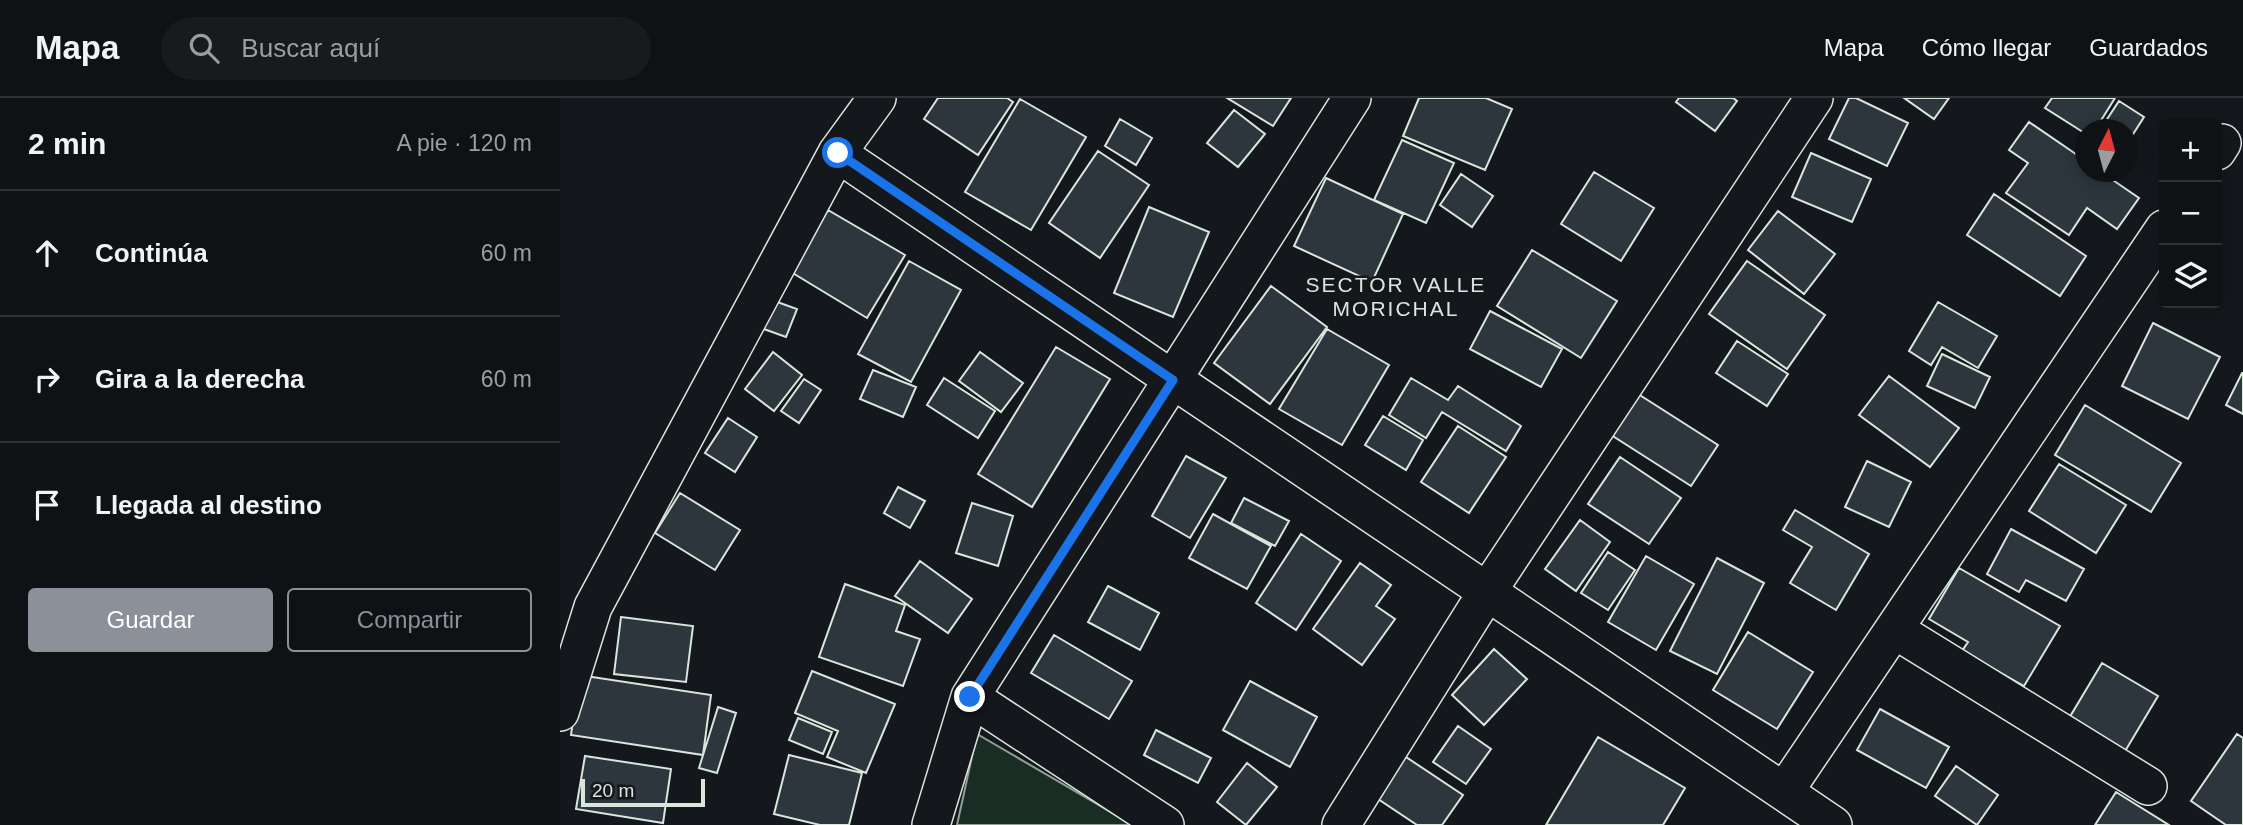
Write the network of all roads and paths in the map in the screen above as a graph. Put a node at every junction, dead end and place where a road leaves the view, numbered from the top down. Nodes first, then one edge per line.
1 (877, 98) edge
2 (1352, 98) edge
3 (1814, 98) edge
4 (838, 153) junction
5 (2159, 236) edge
6 (1173, 380) junction
7 (1487, 592) junction
8 (1895, 630) junction
9 (970, 697) junction
10 (560, 712) edge
11 (2148, 786) dead end
12 (1784, 792) junction
13 (931, 825) edge
14 (1165, 825) edge
15 (1341, 825) edge
16 (1833, 825) edge

1 - 4 street
2 - 6 street
3 - 7 street
4 - 6 street
4 - 10 street
5 - 8 street
6 - 7 street
6 - 9 street
7 - 12 street
7 - 15 street
8 - 11 street
8 - 12 street
9 - 13 street
9 - 14 street
12 - 16 street

